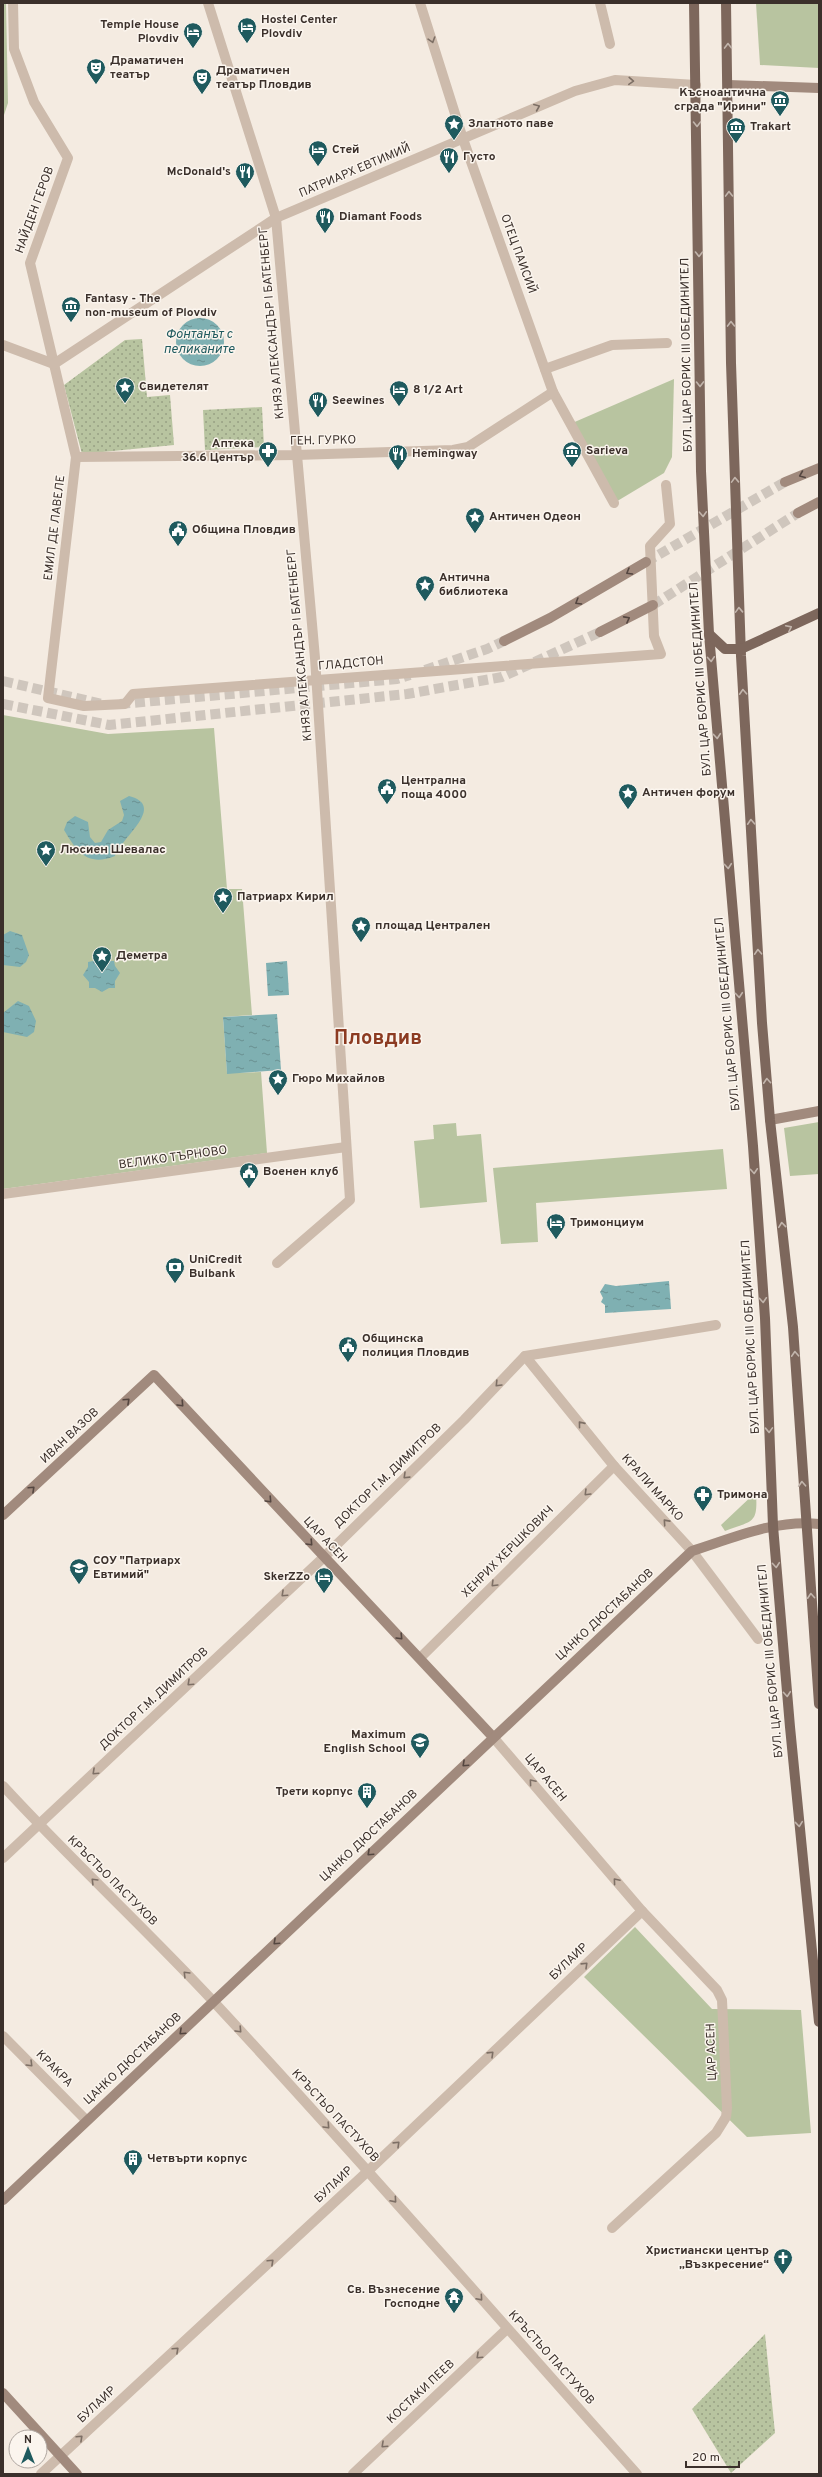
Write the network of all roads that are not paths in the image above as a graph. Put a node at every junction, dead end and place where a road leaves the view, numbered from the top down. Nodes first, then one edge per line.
1 (12, 3) edge
2 (208, 3) edge
3 (420, 3) edge
4 (600, 3) edge
5 (694, 3) edge
6 (726, 3) edge
7 (610, 44) dead end
8 (696, 85) junction
9 (728, 85) junction
10 (819, 88) edge
11 (463, 139) junction
12 (276, 218) junction
13 (667, 343) dead end
14 (3, 345) edge
15 (54, 364) junction
16 (545, 369) junction
17 (553, 392) junction
18 (296, 455) junction
19 (76, 457) junction
20 (819, 468) edge
21 (786, 482) tunnel mouth
22 (666, 485) dead end
23 (819, 502) edge
24 (614, 503) dead end
25 (798, 513) tunnel mouth
26 (646, 562) tunnel mouth
27 (653, 605) tunnel mouth
28 (819, 613) edge
29 (600, 632) tunnel mouth
30 (709, 634) junction
31 (504, 641) tunnel mouth
32 (741, 649) junction
33 (317, 680) junction
34 (48, 698) joint
35 (819, 1111) edge
36 (770, 1120) junction
37 (346, 1146) junction
38 (3, 1194) edge
39 (277, 1263) dead end
40 (716, 1325) dead end
41 (525, 1356) junction
42 (154, 1376) joint
43 (614, 1466) junction
44 (3, 1516) edge
45 (805, 1523) junction
46 (819, 1524) edge
47 (773, 1526) junction
48 (692, 1551) junction
49 (323, 1558) junction
50 (758, 1639) dead end
51 (420, 1658) junction
52 (819, 1704) edge
53 (493, 1737) junction
54 (3, 1786) edge
55 (39, 1826) junction
56 (3, 1858) edge
57 (642, 1911) junction
58 (213, 2001) junction
59 (819, 2022) edge
60 (3, 2036) edge
61 (86, 2120) junction
62 (368, 2170) junction
63 (3, 2200) edge
64 (612, 2228) dead end
65 (507, 2329) junction
66 (3, 2393) edge
67 (61, 2455) junction
68 (41, 2474) edge
69 (77, 2474) edge
70 (353, 2474) edge
71 (637, 2474) edge

1 - 15 street, НАЙДЕН ГЕРОВ
2 - 12 street, КНЯЗ АЛЕКСАНДЪР I БАТЕНБЕРГ
3 -> 11 street, ОТЕЦ ПАИСИЙ
4 - 7 street
5 - 8 main road, БУЛ. ЦАР БОРИС III ОБЕДИНИТЕЛ
9 -> 6 main road
11 -> 8 street, ПАТРИАРХ ЕВТИМИЙ
8 -> 30 main road, БУЛ. ЦАР БОРИС III ОБЕДИНИТЕЛ
9 - 10 street
32 -> 9 main road
11 - 12 street, ПАТРИАРХ ЕВТИМИЙ
11 - 16 street, ОТЕЦ ПАИСИЙ
12 - 15 street, ПАТРИАРХ ЕВТИМИЙ
12 - 18 street, КНЯЗ АЛЕКСАНДЪР I БАТЕНБЕРГ
13 - 16 street
14 - 15 street
15 - 19 street, ЕМИЛ ДЕ ЛАВЕЛЕ
16 - 17 street, ОТЕЦ ПАИСИЙ
17 - 18 street, ГЕН. ГУРКО
17 - 24 street, ОТЕЦ ПАИСИЙ
18 - 19 street, ГЕН. ГУРКО
18 - 33 street, КНЯЗ АЛЕКСАНДЪР I БАТЕНБЕРГ
19 - 34 street, ЕМИЛ ДЕ ЛАВЕЛЕ
20 -> 21 street
22 - 33 street, ГЛАДСТОН
23 - 25 street
26 -> 31 street
29 -> 27 street
32 -> 28 main road
30 - 32 main road
30 -> 47 main road, БУЛ. ЦАР БОРИС III ОБЕДИНИТЕЛ
36 -> 32 main road
33 - 34 street, ГЛАДСТОН
33 - 37 street, КНЯЗ АЛЕКСАНДЪР I БАТЕНБЕРГ
35 - 36 street
45 -> 36 main road
37 - 38 street, ВЕЛИКО ТЪРНОВО
37 - 39 street, КНЯЗ АЛЕКСАНДЪР I БАТЕНБЕРГ
40 - 41 street
43 -> 41 street, КРАЛИ МАРКО
41 -> 49 street, ДОКТОР Г.М. ДИМИТРОВ
44 -> 42 street, ИВАН ВАЗОВ
42 -> 49 street, ЦАР АСЕН
48 -> 43 street, КРАЛИ МАРКО
43 -> 51 street, ХЕНРИХ ХЕРШКОВИЧ
45 - 46 street, ЦАНКО ДЮСТАБАНОВ
45 - 47 street, ЦАНКО ДЮСТАБАНОВ
52 -> 45 main road
47 - 48 street, ЦАНКО ДЮСТАБАНОВ
47 -> 59 main road, БУЛ. ЦАР БОРИС III ОБЕДИНИТЕЛ
48 - 50 street, КРАЛИ МАРКО
48 - 53 street, ЦАНКО ДЮСТАБАНОВ
49 -> 51 street, ЦАР АСЕН
49 -> 55 street, ДОКТОР Г.М. ДИМИТРОВ
51 - 53 street, ЦАР АСЕН
57 -> 53 street, ЦАР АСЕН
53 -> 58 street, ЦАНКО ДЮСТАБАНОВ
54 - 55 street, КРЪСТЬО ПАСТУХОВ
55 - 56 street, ДОКТОР Г.М. ДИМИТРОВ
58 -> 55 street, КРЪСТЬО ПАСТУХОВ
62 -> 57 street, БУЛАИР
57 - 64 street, ЦАР АСЕН
58 -> 61 street, ЦАНКО ДЮСТАБАНОВ
58 -> 62 street, КРЪСТЬО ПАСТУХОВ
60 -> 61 street, КРАКРА
61 - 63 street, ЦАНКО ДЮСТАБАНОВ
62 -> 65 street, КРЪСТЬО ПАСТУХОВ
67 -> 62 street, БУЛАИР
65 -> 70 street, КОСТАКИ ПЕЕВ
65 - 71 street, КРЪСТЬО ПАСТУХОВ
66 - 67 street
67 - 68 street, БУЛАИР
67 - 69 street

